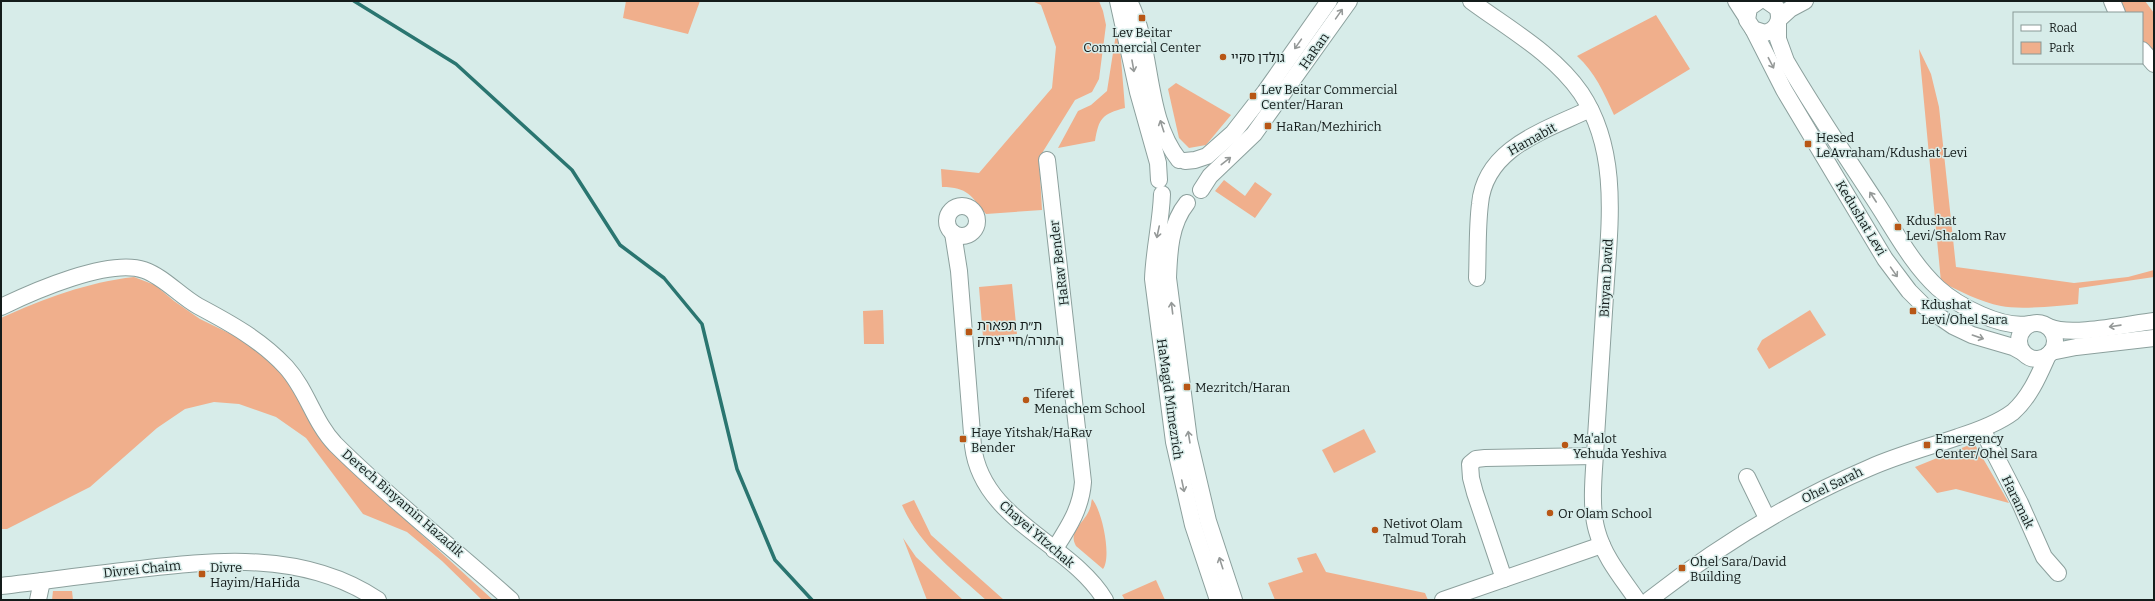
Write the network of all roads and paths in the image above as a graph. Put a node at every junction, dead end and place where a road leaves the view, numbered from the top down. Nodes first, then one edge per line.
1 (1118, 1) edge
2 (1129, 1) edge
3 (1329, 1) edge
4 (1348, 1) edge
5 (1471, 1) edge
6 (1736, 1) edge
7 (1798, 1) edge
8 (1805, 1) edge
9 (2112, 1) edge
10 (1766, 2) edge
11 (2117, 12) edge
12 (1779, 21) junction
13 (1750, 24) junction
14 (2143, 51) edge
15 (2154, 64) edge
16 (1590, 109) junction
17 (1047, 160) dead end
18 (1182, 160) junction
19 (1161, 187) junction
20 (1201, 190) junction
21 (1187, 203) junction
22 (953, 233) junction
23 (969, 234) junction
24 (959, 271) junction
25 (1477, 278) dead end
26 (1, 307) edge
27 (2154, 321) edge
28 (2029, 324) junction
29 (2049, 327) junction
30 (2154, 338) edge
31 (2024, 354) junction
32 (2049, 354) junction
33 (2027, 396) junction
34 (1982, 429) junction
35 (1595, 456) junction
36 (1747, 477) dead end
37 (1767, 518) junction
38 (1602, 545) junction
39 (1054, 550) junction
40 (2058, 573) dead end
41 (1504, 579) junction
42 (42, 581) junction
43 (1, 586) edge
44 (38, 600) edge
45 (378, 600) edge
46 (511, 600) edge
47 (1105, 600) edge
48 (1218, 600) edge
49 (1234, 600) edge
50 (1443, 600) edge
51 (1637, 600) edge
52 (1648, 600) edge

1 -> 19 street, HaMagid Mimezrich
18 -> 2 street
3 -> 18 street, HaRan
20 -> 4 street, HaRan
5 - 16 street, Binyan David
6 - 13 street, Kedushat Levi
7 - 10 street
8 - 12 street
9 - 11 street
10 - 12 street
10 - 13 street
12 - 13 street
28 -> 12 street, Kedushat Levi
13 -> 31 street, Kedushat Levi
14 - 15 street
16 - 25 street, Hamabit
16 - 35 street, Binyan David
17 - 39 street, HaRav Bender
18 - 19 street
18 - 20 street
19 - 21 street
19 -> 48 street, HaMagid Mimezrich
20 - 21 street
49 -> 21 street, HaMagid Mimezrich
22 - 23 street
22 - 23 street
22 - 24 street, Chayei Yitzchak
23 - 24 street, Chayei Yitzchak
24 - 39 street, Chayei Yitzchak
26 - 46 street, Derech Binyamin Hazadik
27 -> 29 street
28 - 29 street
28 - 31 street
29 - 32 street
30 - 32 street
31 - 32 street
31 - 33 street
32 - 33 street, Ohel Sarah
33 - 34 street, Ohel Sarah
34 - 37 street, Ohel Sarah
34 - 40 street, Haramak
35 - 38 street, Binyan David
35 - 41 street
36 - 37 street
37 - 52 street, Ohel Sarah
38 - 41 street
38 - 51 street, Binyan David
39 - 47 street, Chayei Yitzchak
41 - 50 street
42 - 43 street, Divrei Chaim
42 - 44 street
42 - 45 street, Divrei Chaim

